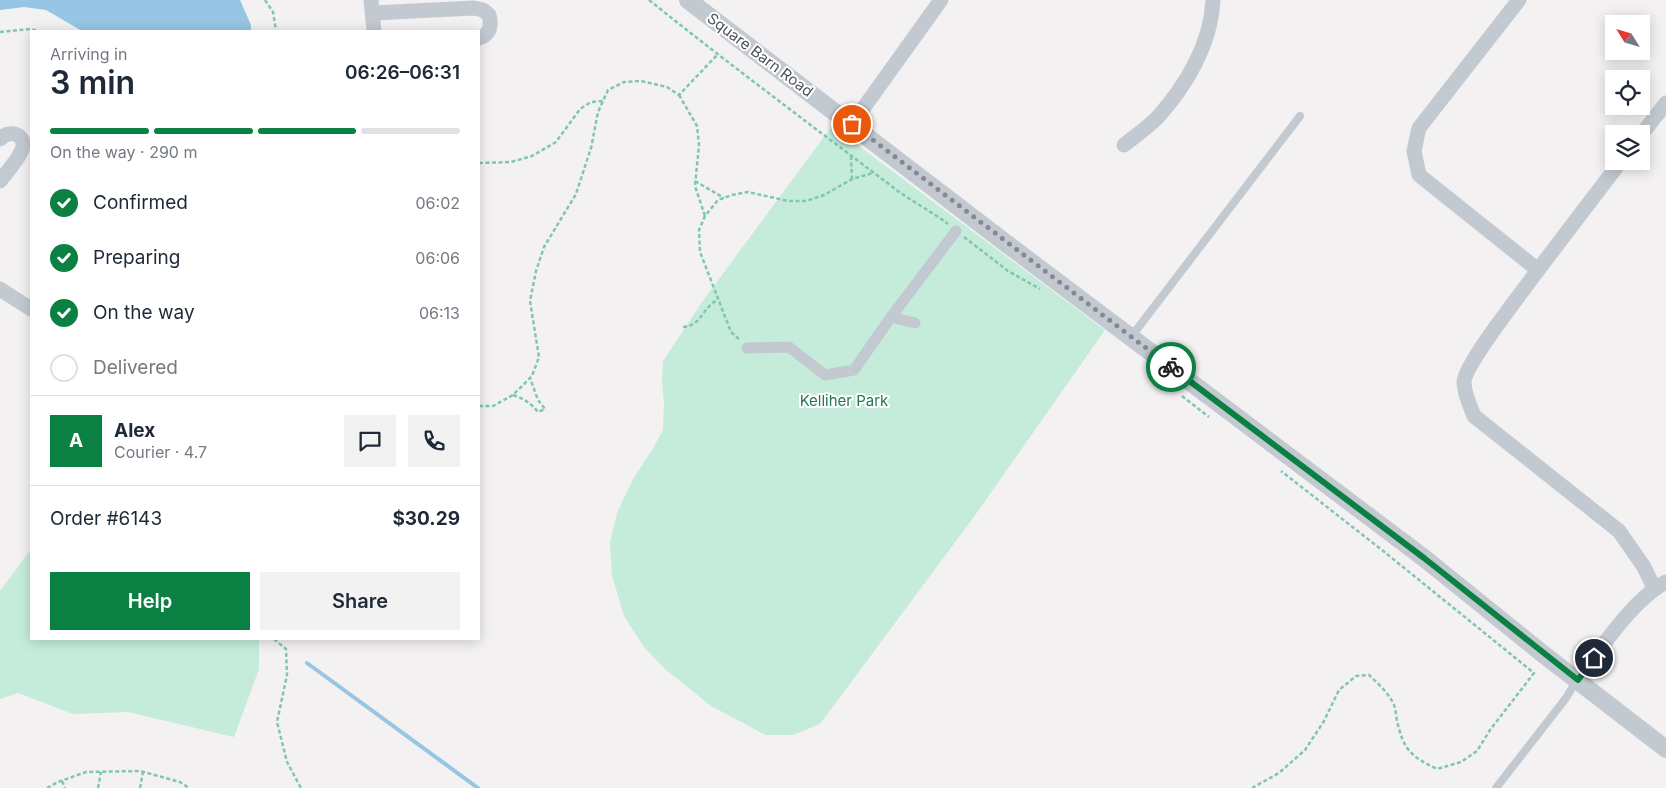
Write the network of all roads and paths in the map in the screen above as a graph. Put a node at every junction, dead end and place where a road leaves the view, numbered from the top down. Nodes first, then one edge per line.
1 (649, 0) edge
2 (688, 0) edge
3 (941, 0) edge
4 (1213, 0) edge
5 (1519, 0) edge
6 (266, 1) edge
7 (372, 7) edge
8 (34, 30) edge
9 (276, 30) edge
10 (374, 30) edge
11 (0, 32) edge
12 (480, 37) edge
13 (717, 55) junction
14 (679, 95) junction
15 (603, 101) junction
16 (1666, 103) edge
17 (1300, 116) dead end
18 (852, 124) junction
19 (1649, 125) edge
20 (0, 139) edge
21 (1124, 145) dead end
22 (851, 156) junction
23 (480, 163) edge
24 (1614, 170) edge
25 (873, 173) junction
26 (852, 179) junction
27 (0, 181) edge
28 (695, 181) junction
29 (724, 198) junction
30 (705, 216) junction
31 (956, 231) junction
32 (1538, 270) junction
33 (0, 289) edge
34 (1042, 290) dead end
35 (718, 300) junction
36 (30, 308) edge
37 (891, 318) junction
38 (915, 323) dead end
39 (683, 327) dead end
40 (1131, 337) junction
41 (747, 348) joint
42 (530, 378) junction
43 (1180, 394) dead end
44 (513, 395) junction
45 (480, 406) edge
46 (1211, 418) dead end
47 (1282, 471) dead end
48 (1660, 585) edge
49 (275, 640) edge
50 (1578, 680) junction
51 (1666, 749) edge
52 (101, 772) junction
53 (143, 772) junction
54 (62, 781) junction
55 (47, 788) edge
56 (65, 788) edge
57 (98, 788) edge
58 (140, 788) edge
59 (189, 788) edge
60 (301, 788) edge
61 (1252, 788) edge
62 (1496, 788) edge

1 - 13 path
2 - 18 street, Square Barn Road
3 - 18 street
4 - 21 street
5 - 32 street
6 - 9 path
7 - 10 street
7 - 12 street
8 - 11 path
13 - 14 path
13 - 22 path
14 - 15 path
14 - 28 path
15 - 23 path
15 - 42 path
16 - 19 street
17 - 40 lane
18 - 40 street, Square Barn Road
20 - 27 street
22 - 25 path
22 - 26 path
24 - 32 street
25 - 26 path
25 - 31 path
26 - 29 path
28 - 29 path
28 - 30 path
29 - 30 path
30 - 35 path
31 - 34 path
31 - 37 street
32 - 48 street
33 - 36 street
35 - 39 path
35 - 41 path
37 - 38 street
37 - 41 street
40 - 50 street, Square Barn Road
42 - 44 path
42 - 44 path
43 - 46 path
44 - 45 path
47 - 61 path
48 - 50 street
49 - 60 path
50 - 51 street, Square Barn Road
50 - 62 lane
52 - 53 path
52 - 54 path
52 - 57 path
53 - 58 path
53 - 59 path
54 - 55 path
54 - 56 path

